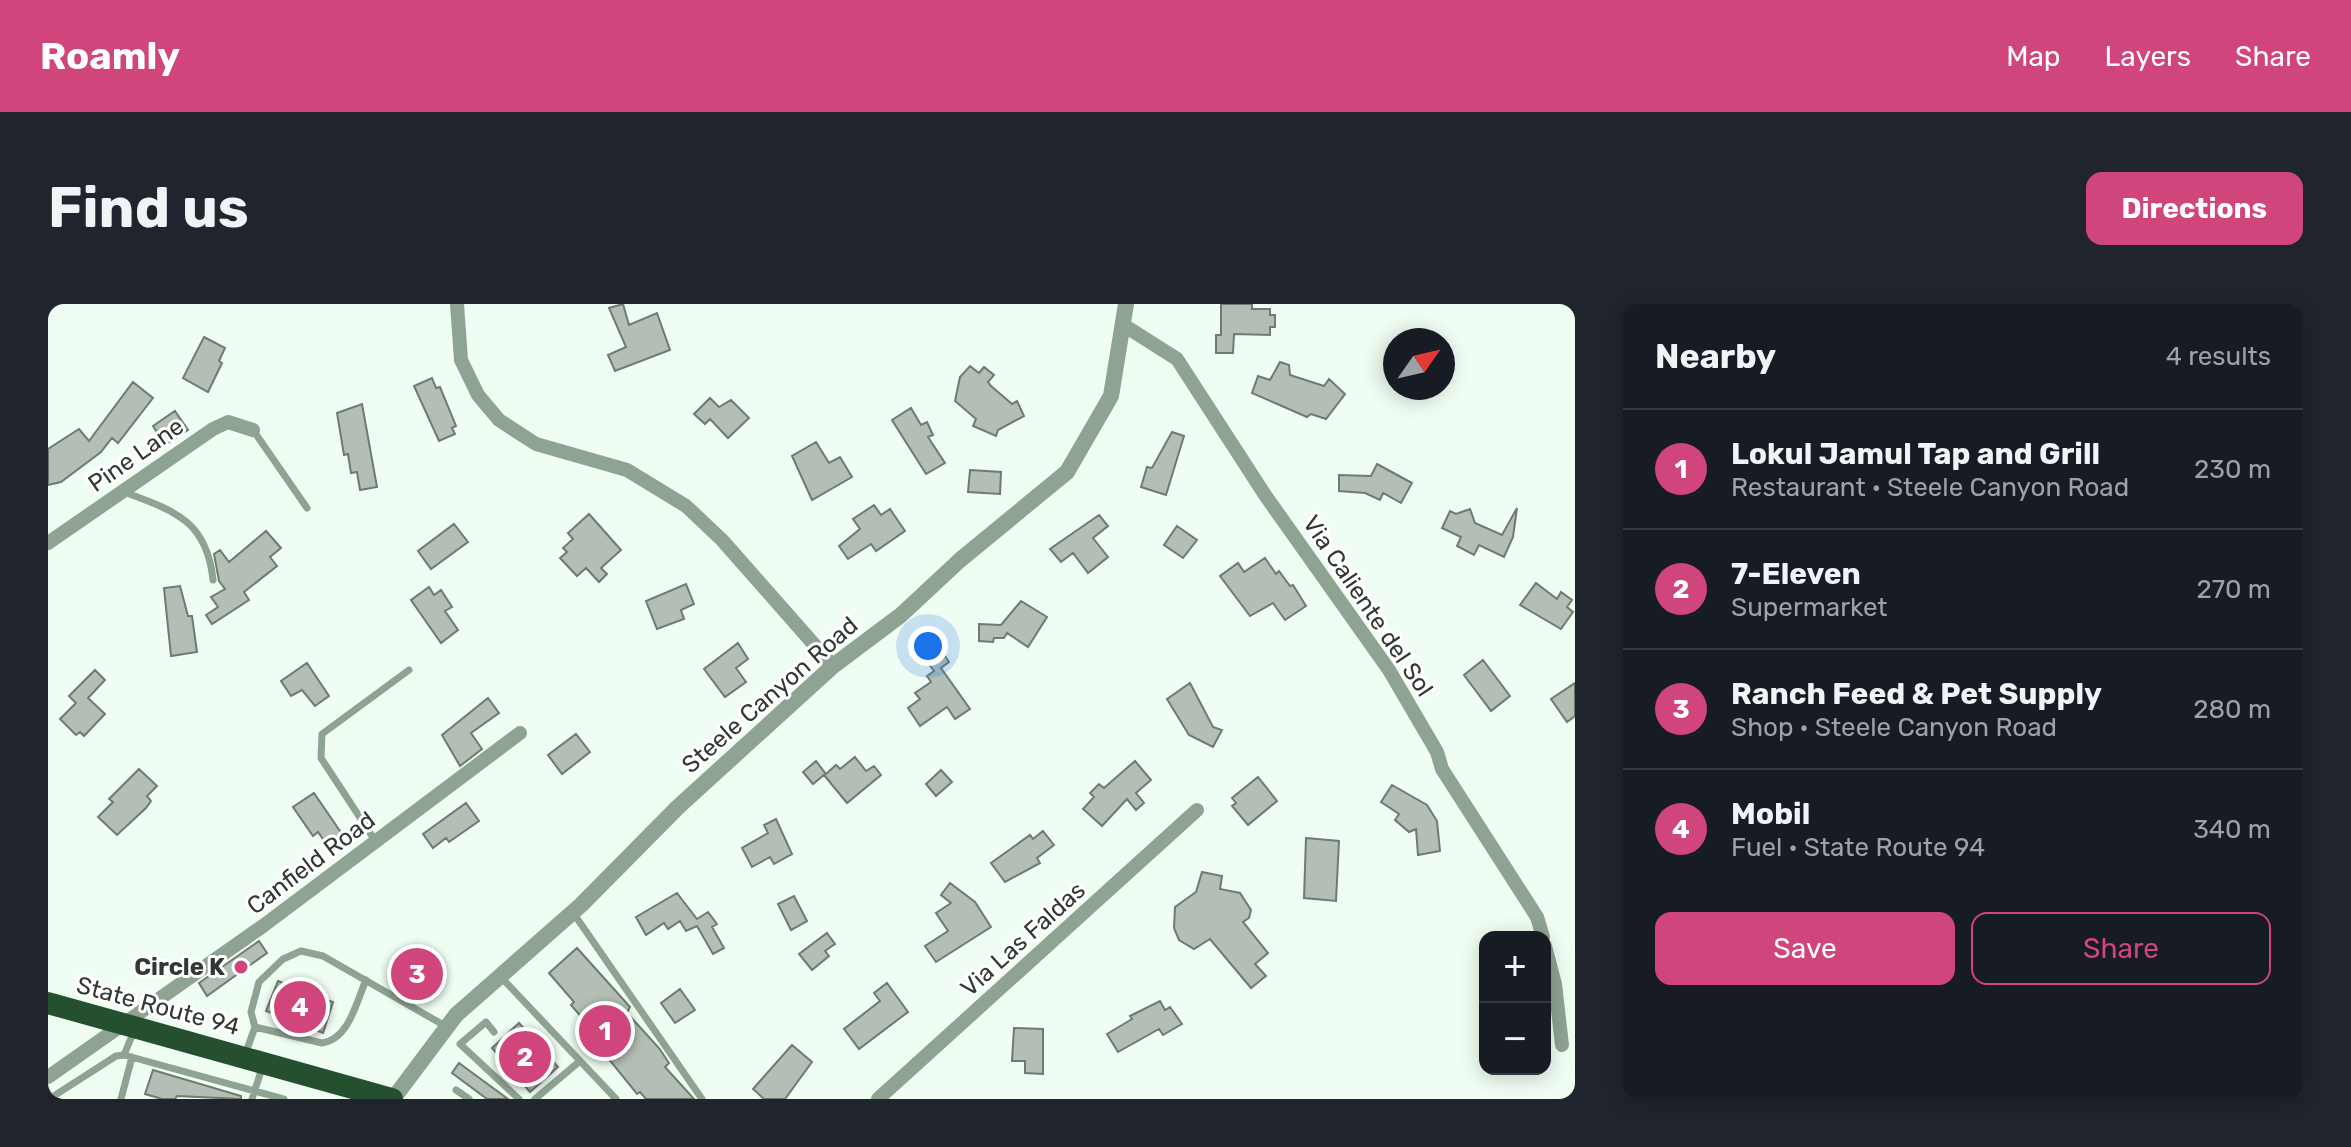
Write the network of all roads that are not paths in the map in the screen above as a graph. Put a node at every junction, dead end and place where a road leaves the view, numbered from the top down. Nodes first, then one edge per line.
1 (457, 304) edge
2 (1126, 304) edge
3 (1125, 326) junction
4 (253, 430) joint
5 (122, 491) junction
6 (307, 508) dead end
7 (48, 543) edge
8 (213, 580) dead end
9 (833, 666) junction
10 (409, 670) dead end
11 (520, 733) dead end
12 (1197, 810) dead end
13 (376, 842) junction
14 (573, 912) junction
15 (1541, 931) edge
16 (1551, 969) edge
17 (500, 976) junction
18 (366, 980) junction
19 (48, 1003) edge
20 (129, 1024) junction
21 (255, 1027) junction
22 (447, 1027) junction
23 (494, 1032) dead end
24 (1562, 1045) dead end
25 (128, 1056) junction
26 (254, 1059) junction
27 (580, 1061) junction
28 (48, 1077) edge
29 (255, 1090) junction
30 (456, 1090) dead end
31 (49, 1099) edge
32 (121, 1099) edge
33 (252, 1099) edge
34 (284, 1099) edge
35 (393, 1099) edge
36 (469, 1099) edge
37 (519, 1099) edge
38 (535, 1099) edge
39 (616, 1099) edge
40 (702, 1099) edge
41 (878, 1099) edge

1 - 9 street
2 - 3 street, Steele Canyon Road
3 - 9 street, Steele Canyon Road
3 - 15 street, Via Caliente del Sol
4 - 5 street, Pine Lane
4 - 6 lane
5 - 7 street, Pine Lane
5 - 8 lane
9 - 14 street, Steele Canyon Road
10 - 13 lane
11 - 13 street, Canfield Road
12 - 41 street, Via Las Faldas
13 - 20 street, Canfield Road
14 - 17 street, Steele Canyon Road
14 - 40 lane
16 - 24 street
17 - 22 street, Steele Canyon Road
17 - 27 lane
18 - 21 lane
18 - 21 lane
18 - 22 lane
19 - 20 highway, State Route 94
20 - 25 lane
20 - 26 highway, State Route 94
20 - 28 street, Canfield Road
21 - 26 lane
22 - 35 street, Steele Canyon Road
23 - 37 lane
25 - 29 lane
25 - 31 lane
25 - 32 lane
26 - 29 lane
26 - 35 highway, State Route 94
27 - 38 lane
27 - 39 lane
29 - 33 lane
29 - 34 lane
30 - 36 lane

